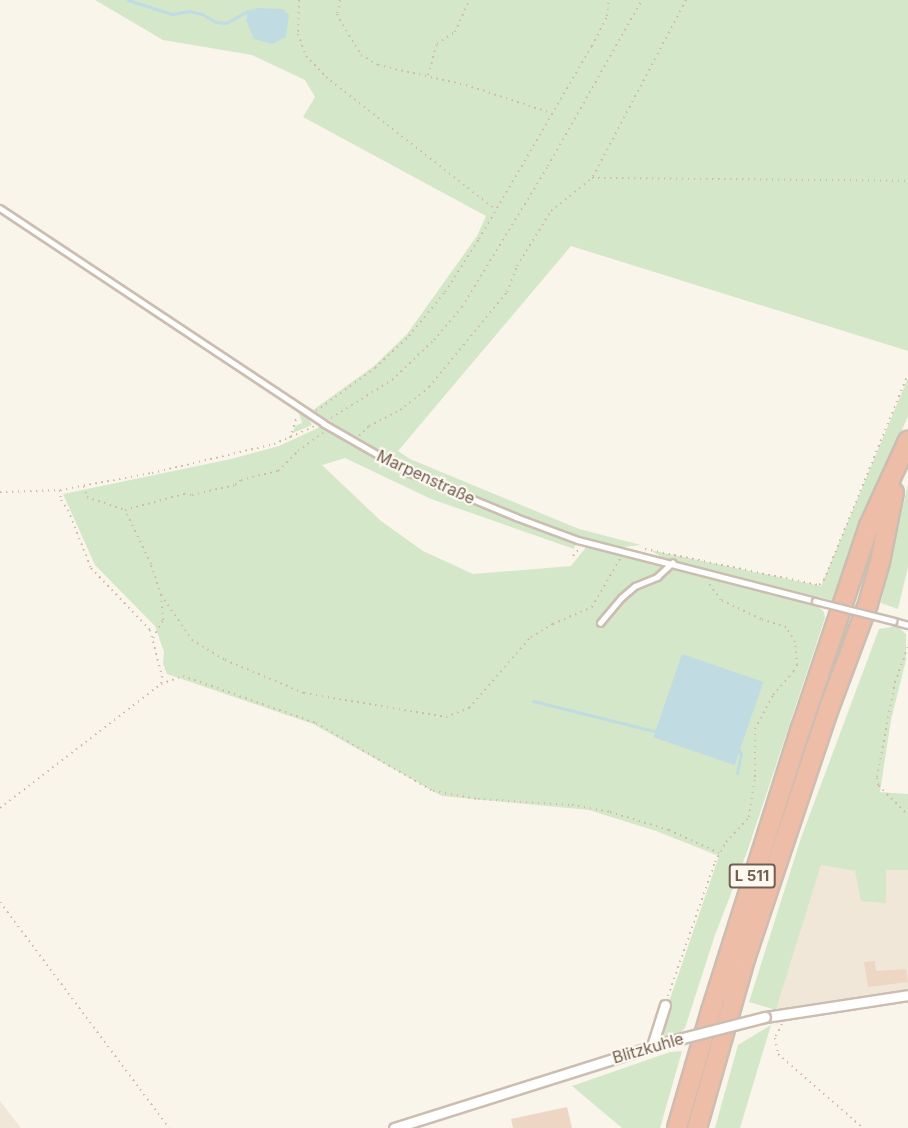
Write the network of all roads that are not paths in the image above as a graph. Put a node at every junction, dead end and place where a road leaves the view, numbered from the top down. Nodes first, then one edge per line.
1 (0, 208) edge
2 (908, 443) edge
3 (672, 563) junction
4 (600, 623) dead end
5 (908, 625) edge
6 (908, 995) edge
7 (665, 1005) road end
8 (652, 1046) junction
9 (393, 1128) edge
10 (677, 1128) edge
11 (697, 1128) edge

1 - 3 lane, Marpenstraße
2 - 10 highway, L 511
2 - 11 highway, L 511
3 - 4 lane
3 - 5 lane, Marpenstraße, bridge
6 - 8 street, Blitzkuhle, bridge
7 - 8 street
8 - 9 street, Blitzkuhle

